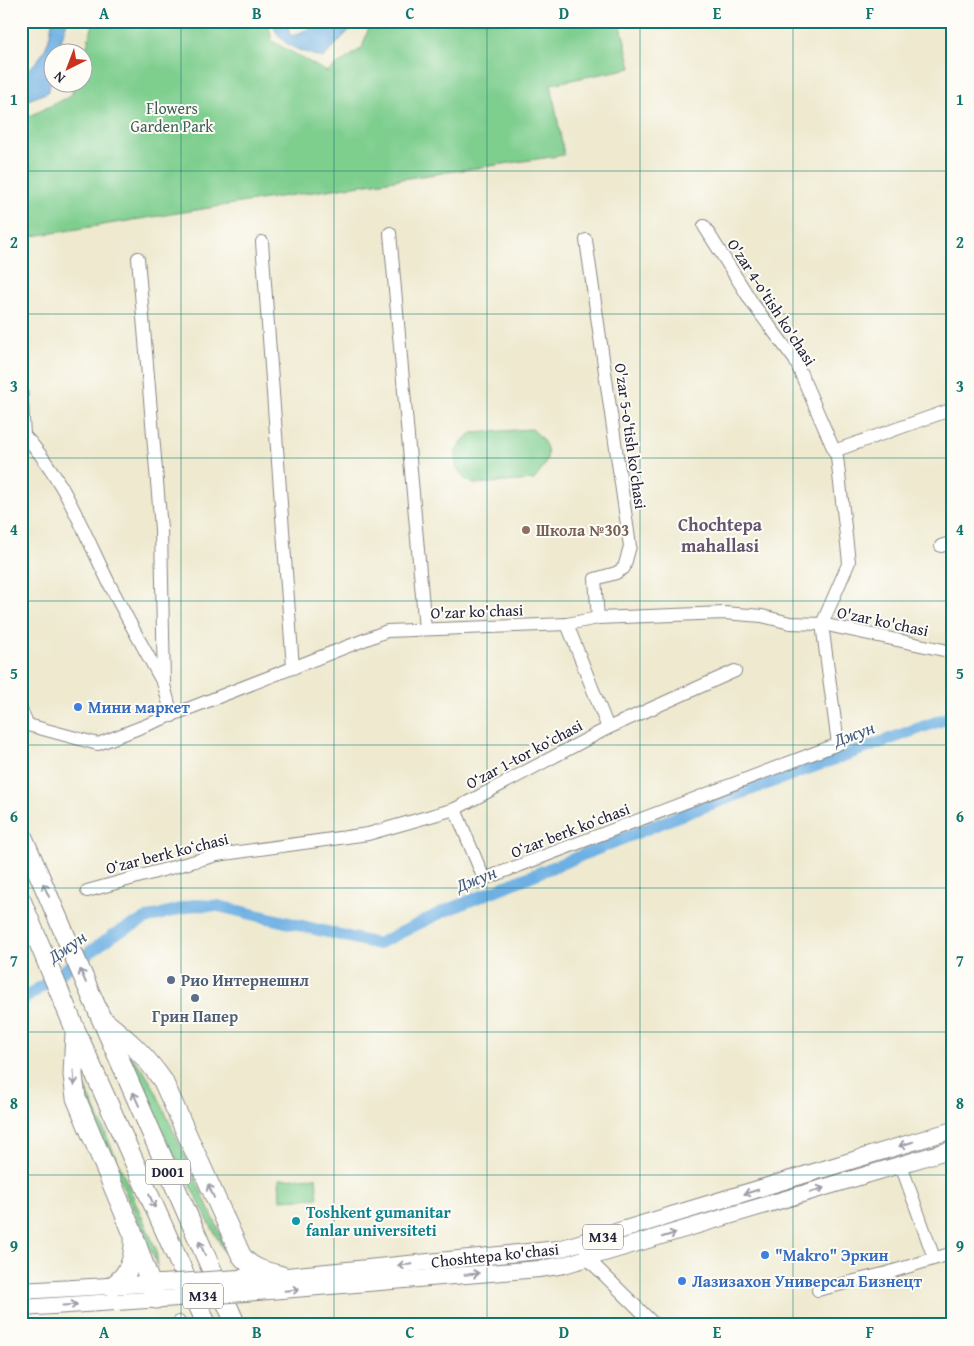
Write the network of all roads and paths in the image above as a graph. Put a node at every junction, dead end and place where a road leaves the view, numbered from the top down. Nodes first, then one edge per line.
1 (704, 226) dead end
2 (390, 233) dead end
3 (586, 240) dead end
4 (262, 242) dead end
5 (138, 258) dead end
6 (21, 385) edge
7 (953, 409) edge
8 (22, 433) edge
9 (834, 451) junction
10 (598, 618) junction
11 (567, 624) junction
12 (822, 624) junction
13 (425, 629) junction
14 (953, 652) edge
15 (293, 668) junction
16 (735, 671) dead end
17 (164, 685) junction
18 (21, 710) edge
19 (172, 716) junction
20 (25, 726) edge
21 (608, 728) junction
22 (455, 809) junction
23 (21, 833) edge
24 (87, 891) dead end
25 (21, 900) edge
26 (101, 1018) junction
27 (75, 1029) junction
28 (953, 1130) edge
29 (953, 1149) edge
30 (901, 1165) junction
31 (134, 1236) junction
32 (584, 1243) junction
33 (953, 1253) edge
34 (934, 1258) junction
35 (588, 1259) junction
36 (282, 1276) junction
37 (112, 1286) junction
38 (242, 1286) junction
39 (818, 1290) dead end
40 (21, 1291) edge
41 (158, 1291) junction
42 (21, 1308) edge
43 (207, 1325) edge
44 (236, 1325) edge
45 (655, 1325) edge

1 - 9 street, O'zar 4-o'tish ko'chasi
2 - 13 street
3 - 10 street, O'zar 5-o'tish ko'chasi
4 - 15 street
5 - 17 street
6 - 8 street
7 - 9 street
8 - 17 street
9 - 12 street, O'zar 4-o'tish ko'chasi
10 - 11 street, O'zar ko'chasi
10 - 12 street, O'zar ko'chasi
11 - 13 street, O'zar ko'chasi
11 - 21 street, O‘zar 1-tor koʻchasi
12 - 14 street, O'zar ko'chasi
12 - 22 street, Oʻzar berk koʻchasi
13 - 15 street, O'zar ko'chasi
15 - 19 street, O'zar ko'chasi
16 - 21 street, O‘zar 1-tor koʻchasi
17 - 19 street
18 - 20 street
19 - 20 street, O'zar ko'chasi
21 - 22 street, O‘zar 1-tor koʻchasi
22 - 24 street, Oʻzar berk koʻchasi
26 -> 23 highway
25 - 27 highway, D001
36 -> 26 highway
44 -> 26 highway, D001
27 -> 31 highway
27 -> 43 highway, D001
28 -> 32 main road, Choshtepa ko'chasi / M34
29 - 30 main road, Choshtepa ko'chasi / M34
30 - 34 street
35 -> 30 main road, Choshtepa ko'chasi / M34
31 - 37 highway
31 - 41 highway
32 - 35 street
32 -> 36 main road, Choshtepa ko'chasi / M34
33 - 34 street
34 - 39 street
38 -> 35 main road, Choshtepa ko'chasi / M34
35 - 45 street
36 - 38 main road, Choshtepa ko'chasi / M34
37 - 40 main road, Choshtepa ko'chasi
37 - 41 main road, Choshtepa ko'chasi
38 - 41 main road, Choshtepa ko'chasi / M34, bridge
42 -> 41 main road, Choshtepa ko'chasi

